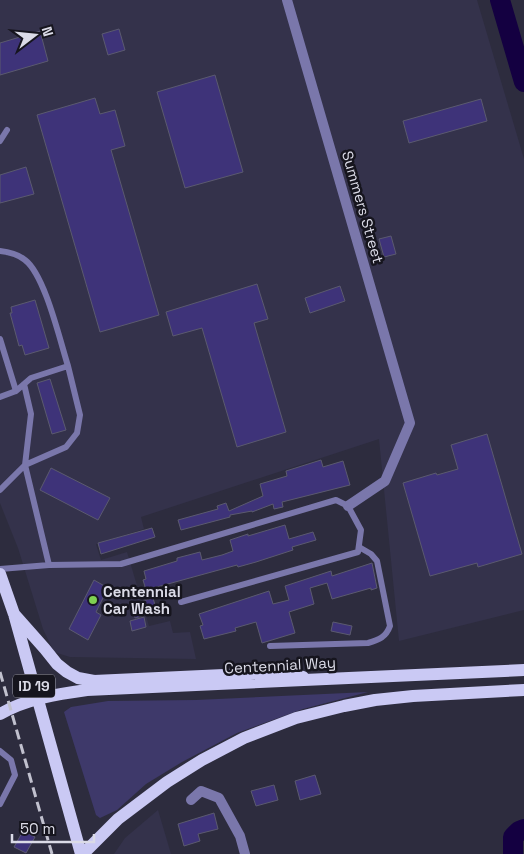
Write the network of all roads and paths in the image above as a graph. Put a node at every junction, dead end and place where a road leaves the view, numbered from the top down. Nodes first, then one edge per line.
1 (287, 0) edge
2 (7, 130) dead end
3 (0, 141) edge
4 (0, 251) edge
5 (0, 339) edge
6 (68, 366) junction
7 (24, 384) junction
8 (16, 391) junction
9 (0, 397) edge
10 (25, 465) junction
11 (0, 490) edge
12 (348, 506) junction
13 (358, 547) junction
14 (49, 565) junction
15 (0, 569) edge
16 (0, 574) edge
17 (7, 594) junction
18 (181, 602) dead end
19 (0, 607) edge
20 (14, 614) junction
21 (270, 646) dead end
22 (524, 670) edge
23 (316, 680) junction
24 (524, 690) edge
25 (38, 699) junction
26 (0, 714) edge
27 (0, 751) edge
28 (191, 800) dead end
29 (0, 804) edge
30 (82, 854) edge
31 (245, 854) edge

1 - 12 street, Summers Street
2 - 3 lane
4 - 6 lane
5 - 8 lane
6 - 7 lane
6 - 10 lane
7 - 8 lane
7 - 10 lane
8 - 9 lane
10 - 11 lane
10 - 14 lane
12 - 13 lane
12 - 14 lane
13 - 18 lane
13 - 21 lane
14 - 15 lane
16 - 17 main road, ID 19
17 - 19 main road
17 - 20 main road, ID 19
20 - 23 main road
20 - 25 main road, ID 19
22 - 23 main road, Centennial Way
23 - 25 main road, Centennial Way
24 - 30 main road
25 - 26 main road, Centennial Way
25 - 30 main road, ID 19
27 - 29 lane
28 - 31 street

